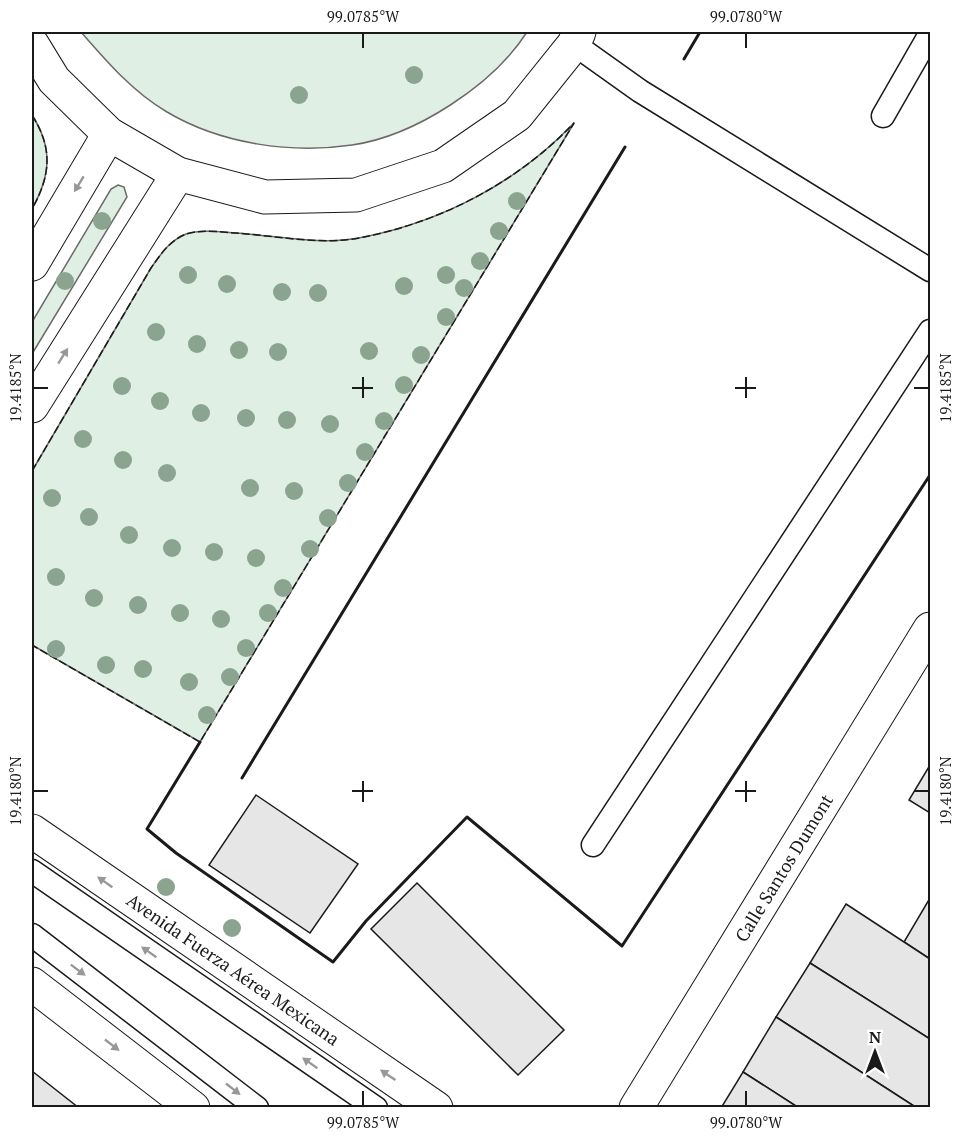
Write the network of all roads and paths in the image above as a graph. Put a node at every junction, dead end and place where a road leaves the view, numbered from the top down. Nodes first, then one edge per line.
1 (930, 34) edge
2 (576, 38) edge
3 (32, 44) edge
4 (883, 116) dead end
5 (109, 134) junction
6 (178, 174) junction
7 (32, 264) edge
8 (930, 270) edge
9 (930, 331) edge
10 (32, 406) edge
11 (930, 629) edge
12 (32, 831) edge
13 (593, 845) dead end
14 (32, 871) edge
15 (32, 935) edge
16 (32, 984) edge
17 (193, 1107) edge
18 (257, 1107) edge
19 (376, 1107) edge
20 (436, 1107) edge
21 (636, 1107) edge

1 - 4 lane
2 - 6 street
2 - 8 lane
3 - 5 street
5 - 6 street
5 -> 7 street
10 -> 6 street
9 - 13 lane
11 - 21 street, Calle Santos Dumont
20 -> 12 street, Avenida Fuerza Aérea Mexicana
19 -> 14 lane
15 -> 18 lane
16 -> 17 street

